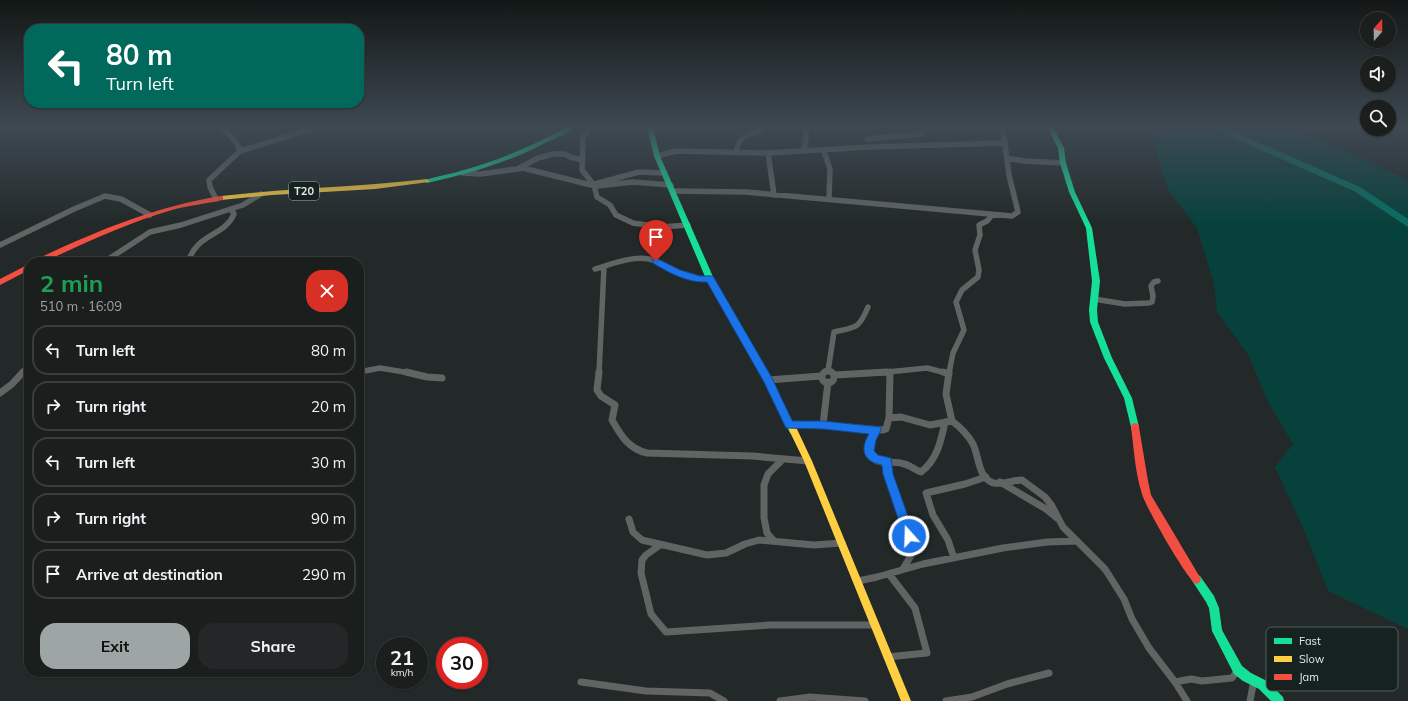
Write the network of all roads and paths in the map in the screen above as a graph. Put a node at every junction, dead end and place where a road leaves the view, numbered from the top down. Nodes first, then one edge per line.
1 (231, 160) edge
2 (502, 160) edge
3 (535, 160) edge
4 (583, 160) edge
5 (659, 160) edge
6 (769, 160) edge
7 (827, 160) edge
8 (1007, 160) edge
9 (1017, 160) edge
10 (1063, 160) edge
11 (1063, 163) junction
12 (519, 168) junction
13 (462, 173) junction
14 (664, 173) junction
15 (594, 185) junction
16 (672, 188) junction
17 (261, 194) junction
18 (774, 195) junction
19 (216, 199) junction
20 (829, 199) junction
21 (231, 209) junction
22 (150, 215) junction
23 (992, 215) junction
24 (688, 225) junction
25 (0, 245) edge
26 (48, 257) edge
27 (111, 257) edge
28 (189, 257) edge
29 (604, 267) junction
30 (24, 269) edge
31 (595, 269) dead end
32 (710, 279) junction
33 (1158, 281) dead end
34 (0, 282) edge
35 (1094, 299) junction
36 (868, 307) dead end
37 (364, 371) edge
38 (828, 371) junction
39 (24, 372) edge
40 (890, 372) junction
41 (949, 374) junction
42 (835, 375) junction
43 (821, 376) junction
44 (442, 378) dead end
45 (768, 380) junction
46 (828, 382) junction
47 (0, 393) edge
48 (889, 418) junction
49 (949, 422) junction
50 (789, 425) junction
51 (823, 425) junction
52 (876, 430) junction
53 (782, 460) junction
54 (808, 460) junction
55 (887, 462) junction
56 (986, 477) junction
57 (1000, 482) junction
58 (629, 519) dead end
59 (1059, 519) junction
60 (774, 541) junction
61 (1077, 541) junction
62 (842, 543) junction
63 (660, 545) junction
64 (954, 558) junction
65 (903, 569) junction
66 (889, 574) junction
67 (858, 581) junction
68 (875, 625) junction
69 (888, 657) junction
70 (1238, 670) junction
71 (1049, 673) dead end
72 (1254, 680) junction
73 (581, 682) dead end
74 (1175, 682) junction
75 (1266, 688) edge
76 (1269, 691) edge
77 (724, 701) edge
78 (780, 701) edge
79 (865, 701) edge
80 (906, 701) edge
81 (946, 701) edge
82 (1188, 701) edge
83 (1250, 701) edge
84 (1279, 701) edge

1 - 19 street
2 - 13 street, T20
3 - 12 street
4 - 15 street
5 - 14 street
6 - 18 street
7 - 20 street
8 - 23 street
9 - 11 street
10 - 11 street
11 - 35 street
12 - 13 street
12 - 15 street
13 - 17 street, T20
14 - 15 street
14 - 16 street
15 - 16 street
15 - 24 street
16 - 18 street
16 - 24 street
17 - 19 street, T20
17 - 21 street
18 - 20 street
19 - 22 street, T20
20 - 23 street
21 - 27 street
21 - 28 street
22 - 25 street
22 - 26 street, T20
23 - 41 street
24 - 32 street
29 - 31 street
29 - 32 street
29 - 53 street
30 - 34 street
32 - 45 street
33 - 35 street
35 - 70 street
36 - 38 street
37 - 44 street
38 - 42 street
38 - 43 street
39 - 47 street
40 - 41 street
40 - 42 street
40 - 48 street
41 - 49 street
42 - 46 street
43 - 45 street
43 - 46 street
45 - 50 street
46 - 51 street
48 - 49 street
48 - 52 street
49 - 55 street
49 - 56 street
50 - 51 street
50 - 54 street
51 - 52 street
52 - 55 street
53 - 54 street
53 - 60 street
54 - 62 street
55 - 65 street
56 - 57 street
56 - 64 street
57 - 59 street
57 - 59 street
58 - 63 street
59 - 61 street
60 - 62 street
60 - 63 street
61 - 64 street
61 - 74 street
62 - 67 street
63 - 68 street
64 - 65 street
65 - 66 street
66 - 67 street
66 - 69 street
67 - 68 street
68 - 69 street
69 - 80 street
70 - 72 street
70 - 74 street
71 - 81 street
72 - 75 street
72 - 83 street
73 - 77 street
74 - 82 street
76 - 84 street
78 - 79 street

